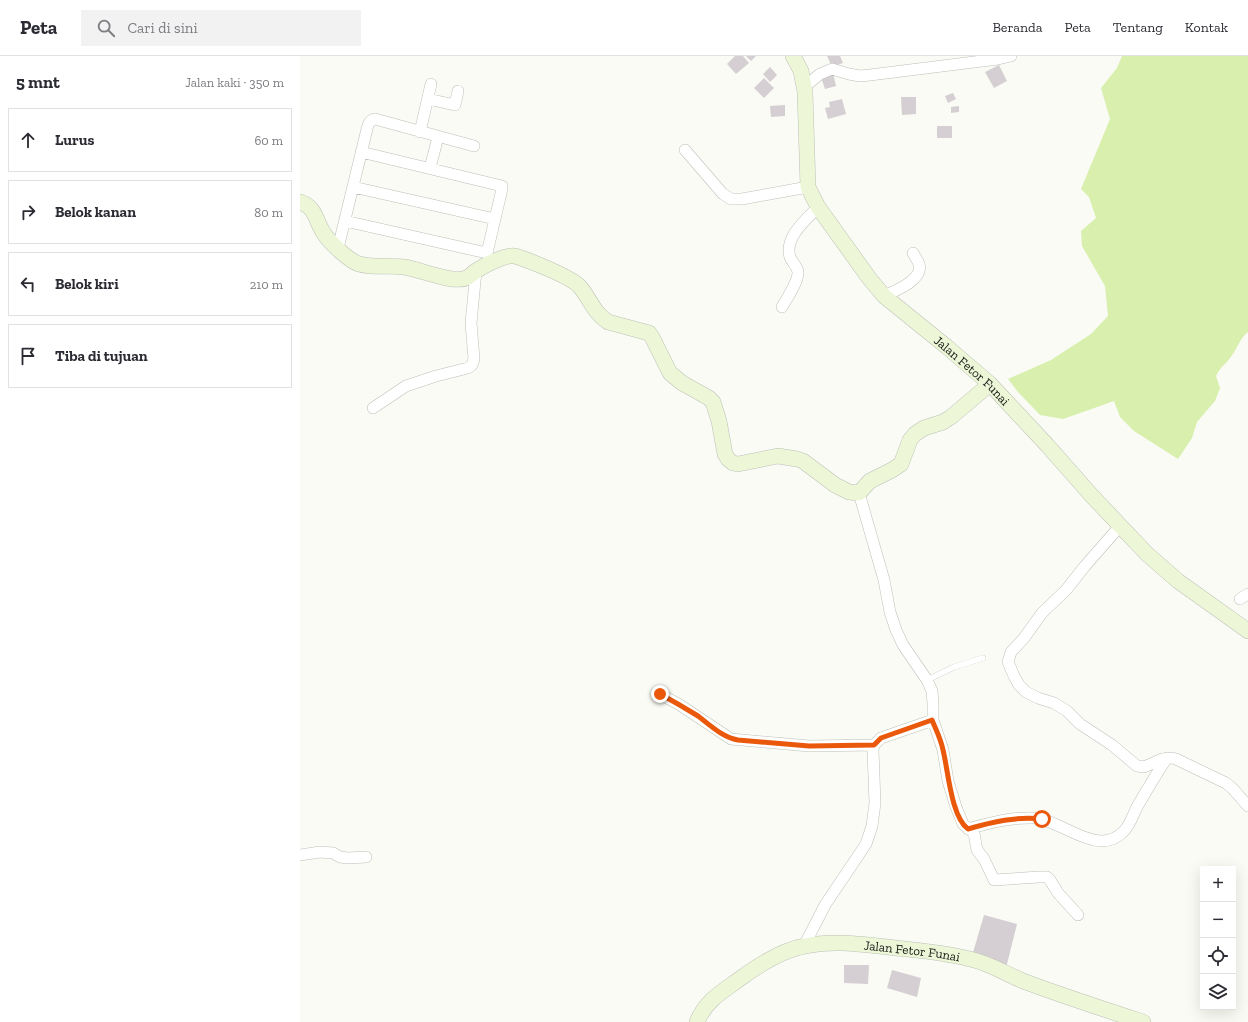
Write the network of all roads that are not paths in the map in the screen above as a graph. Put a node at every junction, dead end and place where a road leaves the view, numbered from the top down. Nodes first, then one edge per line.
1 (793, 56) edge
2 (1011, 56) edge
3 (431, 84) dead end
4 (804, 87) junction
5 (458, 91) dead end
6 (428, 99) junction
7 (420, 132) junction
8 (438, 137) junction
9 (474, 146) dead end
10 (684, 150) dead end
11 (361, 152) junction
12 (430, 168) junction
13 (353, 187) junction
14 (808, 187) junction
15 (300, 202) edge
16 (818, 207) junction
17 (495, 219) junction
18 (345, 221) junction
19 (338, 248) junction
20 (913, 253) dead end
21 (476, 271) junction
22 (884, 296) junction
23 (782, 307) dead end
24 (990, 384) junction
25 (373, 408) dead end
26 (859, 493) junction
27 (1120, 526) junction
28 (1248, 631) edge
29 (983, 658) dead end
30 (927, 680) junction
31 (660, 694) dead end
32 (932, 720) junction
33 (874, 745) junction
34 (1167, 758) junction
35 (1248, 806) edge
36 (968, 829) junction
37 (300, 855) edge
38 (366, 856) dead end
39 (1078, 915) dead end
40 (804, 946) junction
41 (697, 1022) edge
42 (1144, 1022) edge

1 - 4 street, Jalan Fetor Funai
2 - 4 street
3 - 6 street
4 - 14 street, Jalan Fetor Funai
5 - 6 street
6 - 7 street
7 - 8 street
7 - 11 street
8 - 9 street
8 - 12 street
10 - 14 street
11 - 12 street
11 - 13 street
12 - 17 street
13 - 17 street
13 - 18 street
14 - 16 street, Jalan Fetor Funai
15 - 19 street
16 - 22 street, Jalan Fetor Funai
16 - 23 street
17 - 18 street
18 - 19 street
19 - 21 street
20 - 22 street
21 - 25 street
21 - 26 street
22 - 24 street, Jalan Fetor Funai
24 - 26 street
24 - 27 street, Jalan Fetor Funai
26 - 30 street
27 - 28 street, Jalan Fetor Funai
27 - 34 street
29 - 30 lane
30 - 32 street
31 - 33 street
32 - 33 street
32 - 36 street
33 - 40 street
34 - 35 street
34 - 36 street
36 - 39 street
37 - 38 street
40 - 41 street, Jalan Fetor Funai
40 - 42 street, Jalan Fetor Funai

